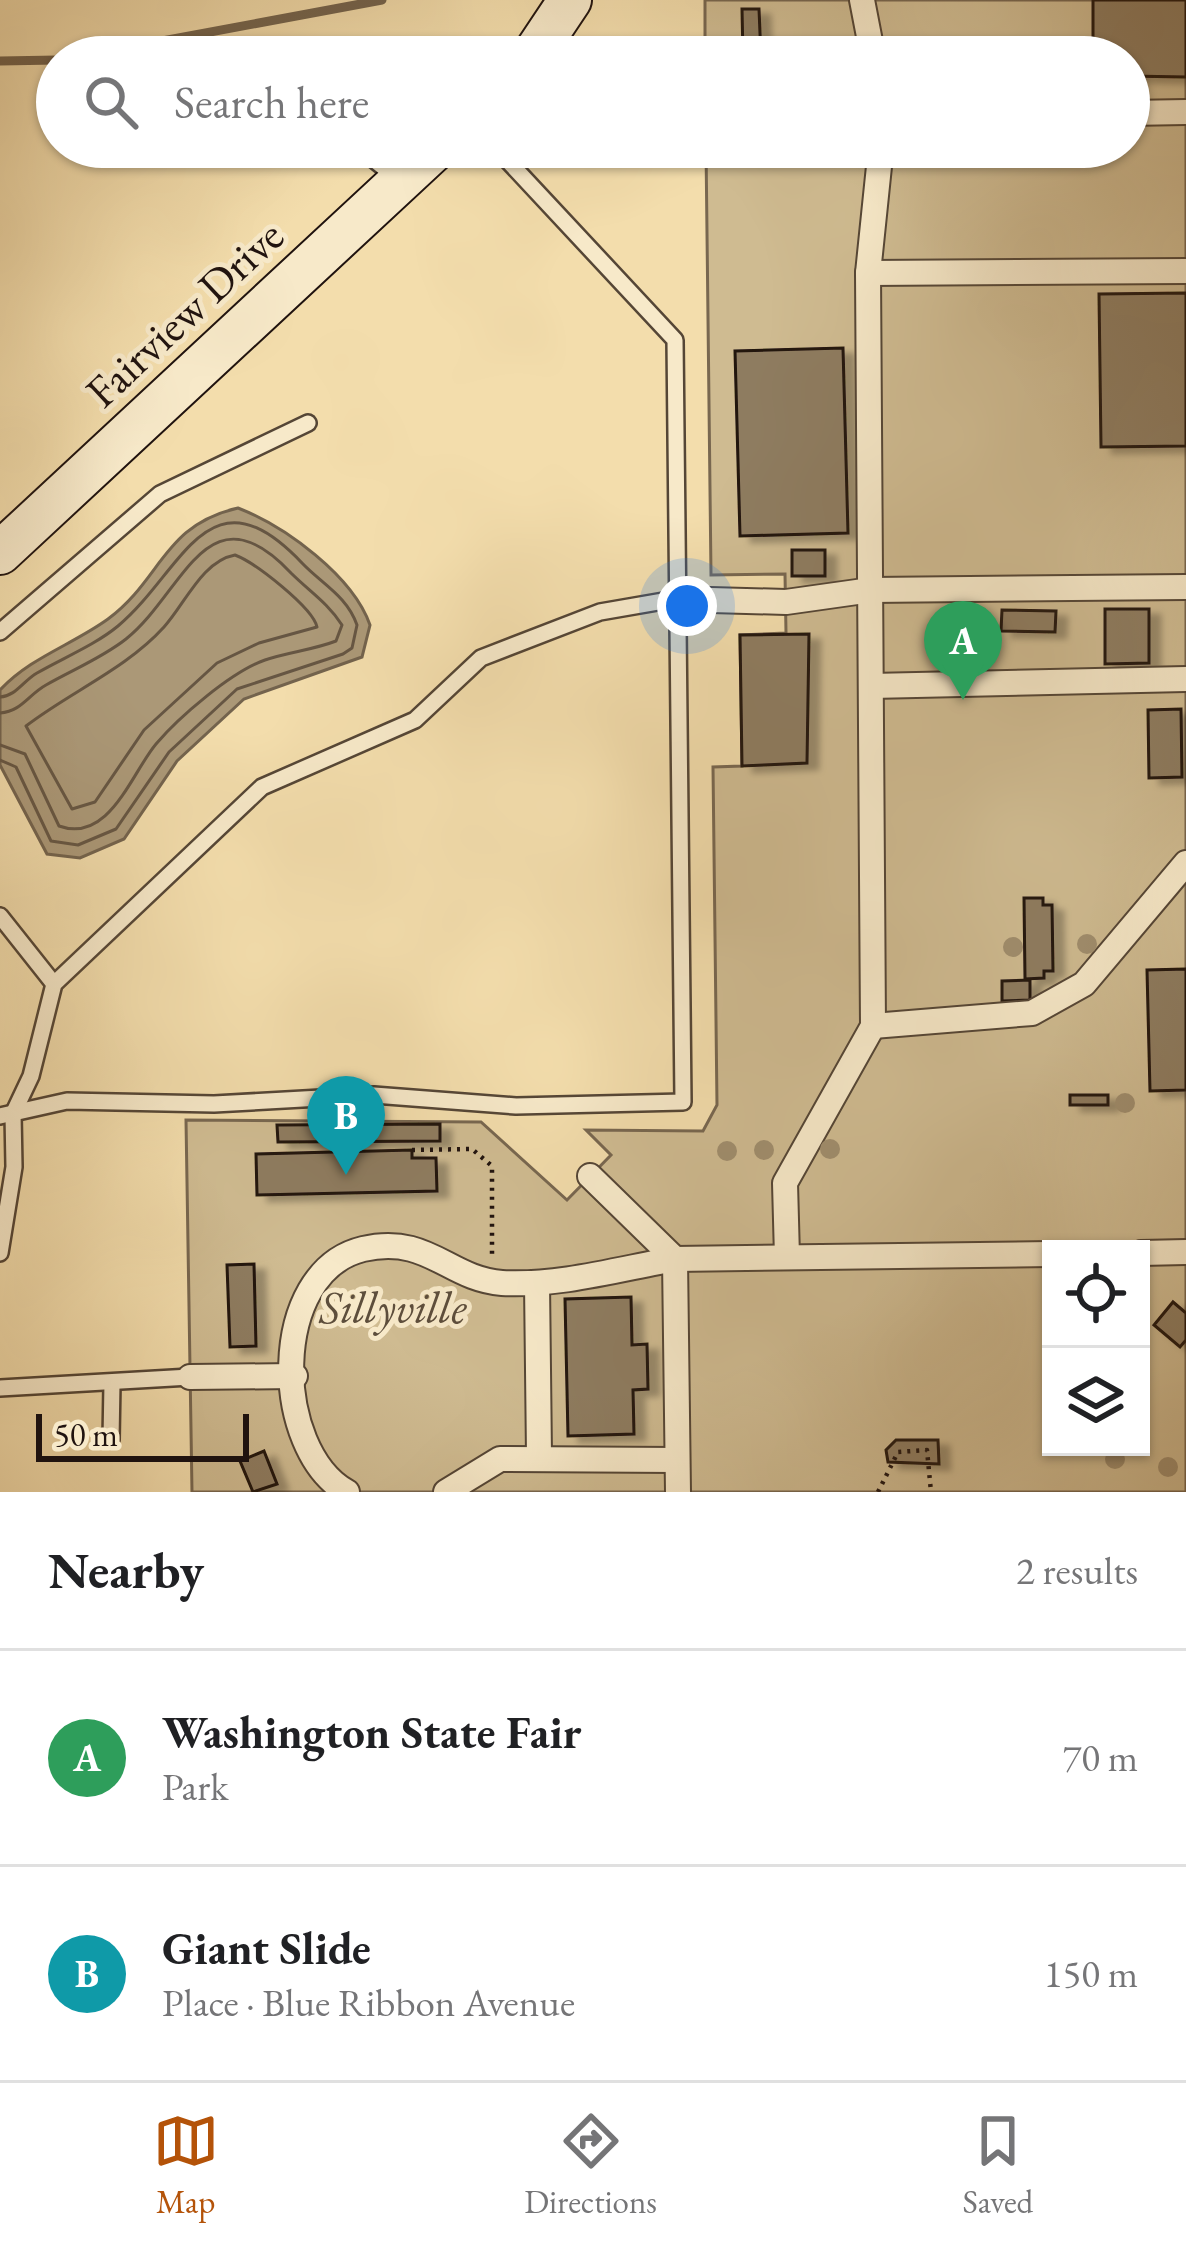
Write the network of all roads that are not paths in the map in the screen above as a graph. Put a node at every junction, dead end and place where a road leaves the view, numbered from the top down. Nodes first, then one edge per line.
1 (570, 0) edge
2 (862, 0) edge
3 (546, 36) edge
4 (869, 36) edge
5 (1186, 112) edge
6 (1150, 113) edge
7 (384, 168) edge
8 (414, 168) edge
9 (515, 168) edge
10 (879, 168) edge
11 (400, 181) junction
12 (1186, 271) edge
13 (868, 273) junction
14 (308, 423) dead end
15 (0, 553) edge
16 (1186, 587) edge
17 (871, 590) junction
18 (675, 599) junction
19 (0, 632) edge
20 (1186, 679) edge
21 (871, 686) junction
22 (1186, 863) edge
23 (0, 916) edge
24 (54, 984) junction
25 (873, 1026) junction
26 (7, 1115) edge
27 (590, 1177) dead end
28 (1186, 1252) edge
29 (0, 1253) edge
30 (1150, 1253) edge
31 (1042, 1254) edge
32 (787, 1258) junction
33 (675, 1259) junction
34 (537, 1283) junction
35 (295, 1376) junction
36 (190, 1377) joint
37 (112, 1383) junction
38 (0, 1388) edge
39 (111, 1440) dead end
40 (539, 1456) junction
41 (677, 1460) junction
42 (347, 1492) edge
43 (446, 1492) edge
44 (678, 1492) edge

1 - 3 main road
2 - 4 street
5 - 6 street
7 - 11 lane
8 - 11 main road, Fairview Drive
9 - 18 lane
10 - 13 street
11 - 15 main road, Fairview Drive
12 - 13 street
13 - 17 street
14 - 19 lane
16 - 17 street
17 - 18 street
17 - 21 street
18 - 24 lane
18 - 26 lane
20 - 21 street
21 - 25 street
22 - 25 street
23 - 24 lane
24 - 26 lane
25 - 32 street
26 - 29 lane
27 - 33 street
28 - 30 street
31 - 32 street
32 - 33 street
33 - 34 street
33 - 41 street
34 - 35 street
34 - 40 street
35 - 36 street
35 - 42 street
36 - 37 lane
37 - 38 lane
37 - 39 lane
40 - 41 street
40 - 43 street
41 - 44 street

